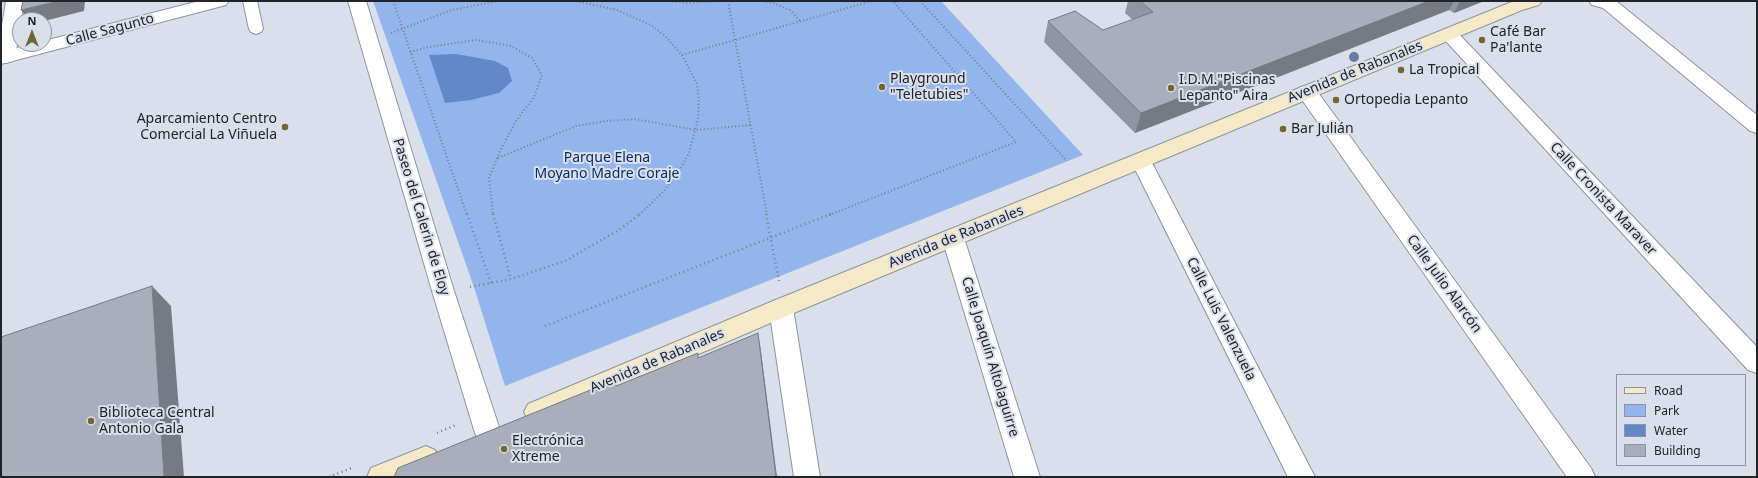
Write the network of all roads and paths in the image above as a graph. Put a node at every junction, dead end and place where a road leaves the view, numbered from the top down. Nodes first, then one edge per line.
1 (15, 1) edge
2 (250, 1) edge
3 (357, 1) edge
4 (393, 1) edge
5 (498, 1) edge
6 (576, 1) edge
7 (669, 1) edge
8 (718, 1) edge
9 (728, 1) edge
10 (763, 1) edge
11 (872, 1) edge
12 (893, 1) edge
13 (920, 1) edge
14 (211, 2) edge
15 (1607, 2) edge
16 (1519, 3) edge
17 (800, 22) junction
18 (402, 28) junction
19 (256, 29) dead end
20 (1449, 34) junction
21 (734, 41) junction
22 (368, 42) junction
23 (410, 52) junction
24 (682, 55) junction
25 (4, 58) edge
26 (1306, 92) junction
27 (750, 125) junction
28 (1757, 126) edge
29 (696, 130) junction
30 (497, 158) junction
31 (1067, 161) dead end
32 (1141, 161) junction
33 (770, 237) junction
34 (953, 238) junction
35 (511, 279) junction
36 (491, 283) junction
37 (443, 291) junction
38 (781, 298) junction
39 (545, 326) dead end
40 (1757, 363) edge
41 (488, 433) junction
42 (467, 442) edge
43 (446, 450) edge
44 (387, 476) edge
45 (807, 477) edge
46 (1027, 477) edge
47 (1302, 477) edge
48 (1582, 477) edge

1 - 25 street
2 - 19 lane
3 - 22 street, Paseo del Calerin de Eloy
4 - 18 path
5 - 18 path
6 - 24 path
7 - 8 path
9 - 21 path
10 - 17 path
11 - 17 path
12 - 33 path
13 - 31 path
14 - 25 street, Calle Sagunto
15 - 28 street
16 - 20 main road, Avenida de Rabanales
17 - 21 path
18 - 22 path
18 - 23 path
20 - 26 main road, Avenida de Rabanales
20 - 40 street, Calle Cronista Maraver
21 - 24 path
21 - 27 path
22 - 37 street, Paseo del Calerin de Eloy
23 - 30 path
23 - 36 path
24 - 29 path
26 - 32 main road, Avenida de Rabanales
26 - 48 street, Calle Julio Alarcón
27 - 29 path
27 - 33 path
29 - 30 path
29 - 35 path
30 - 35 path
32 - 34 main road, Avenida de Rabanales
32 - 47 street, Calle Luis Valenzuela
33 - 38 path
33 - 39 path
34 - 38 main road, Avenida de Rabanales
34 - 46 street, Calle Joaquín Altolaguirre
35 - 36 path
36 - 37 path
37 - 41 street, Paseo del Calerin de Eloy
38 - 41 main road, Avenida de Rabanales
38 - 45 street
41 - 42 main road, Avenida de Rabanales
43 - 44 main road

